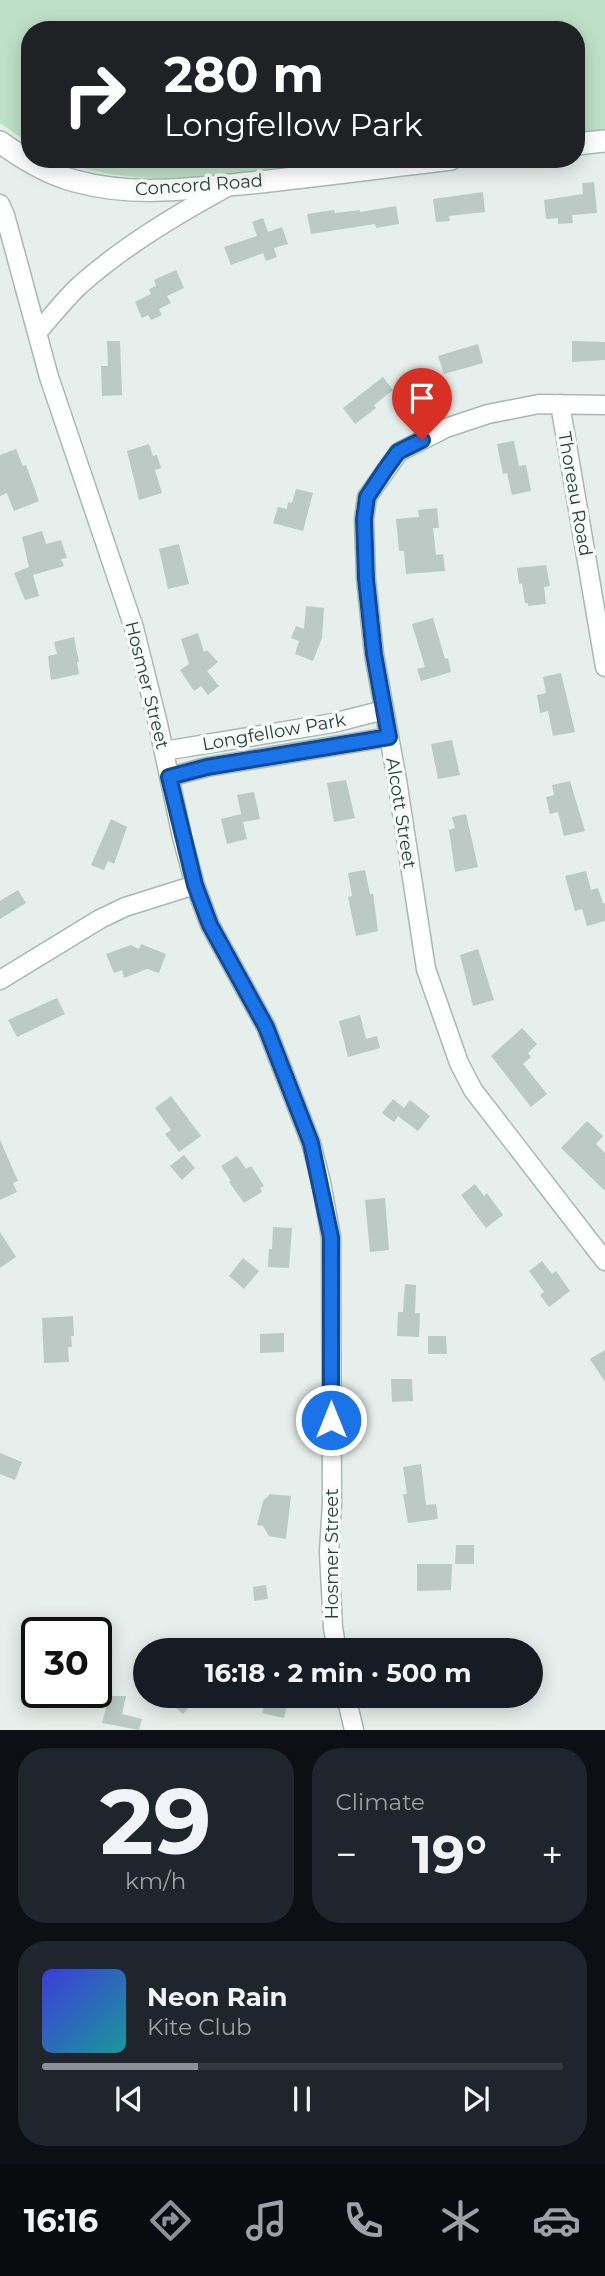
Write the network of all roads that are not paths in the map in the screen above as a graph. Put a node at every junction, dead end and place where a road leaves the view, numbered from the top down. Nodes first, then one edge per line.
1 (605, 141) edge
2 (0, 142) edge
3 (585, 143) edge
4 (21, 154) edge
5 (44, 168) edge
6 (375, 168) edge
7 (231, 185) junction
8 (0, 204) edge
9 (37, 332) junction
10 (560, 404) junction
11 (605, 405) edge
12 (605, 667) edge
13 (384, 710) junction
14 (389, 737) junction
15 (164, 751) junction
16 (169, 777) junction
17 (195, 885) junction
18 (0, 980) edge
19 (605, 1261) edge
20 (335, 1638) edge
21 (349, 1708) edge
22 (354, 1730) edge

1 - 3 street
2 - 4 street, Concord Road
5 - 7 street, Concord Road
6 - 7 street, Concord Road
7 - 9 street
8 - 9 street, Hosmer Street
9 - 15 street, Hosmer Street
10 - 11 street, Alcott Street
10 - 12 street, Thoreau Road
10 - 13 street, Alcott Street
13 - 14 street, Alcott Street
13 - 15 street, Longfellow Park
14 - 16 street, Longfellow Park
14 - 19 street, Alcott Street
15 - 16 street, Hosmer Street
16 - 17 street, Hosmer Street
17 - 18 street
17 - 20 street, Hosmer Street
21 - 22 street

